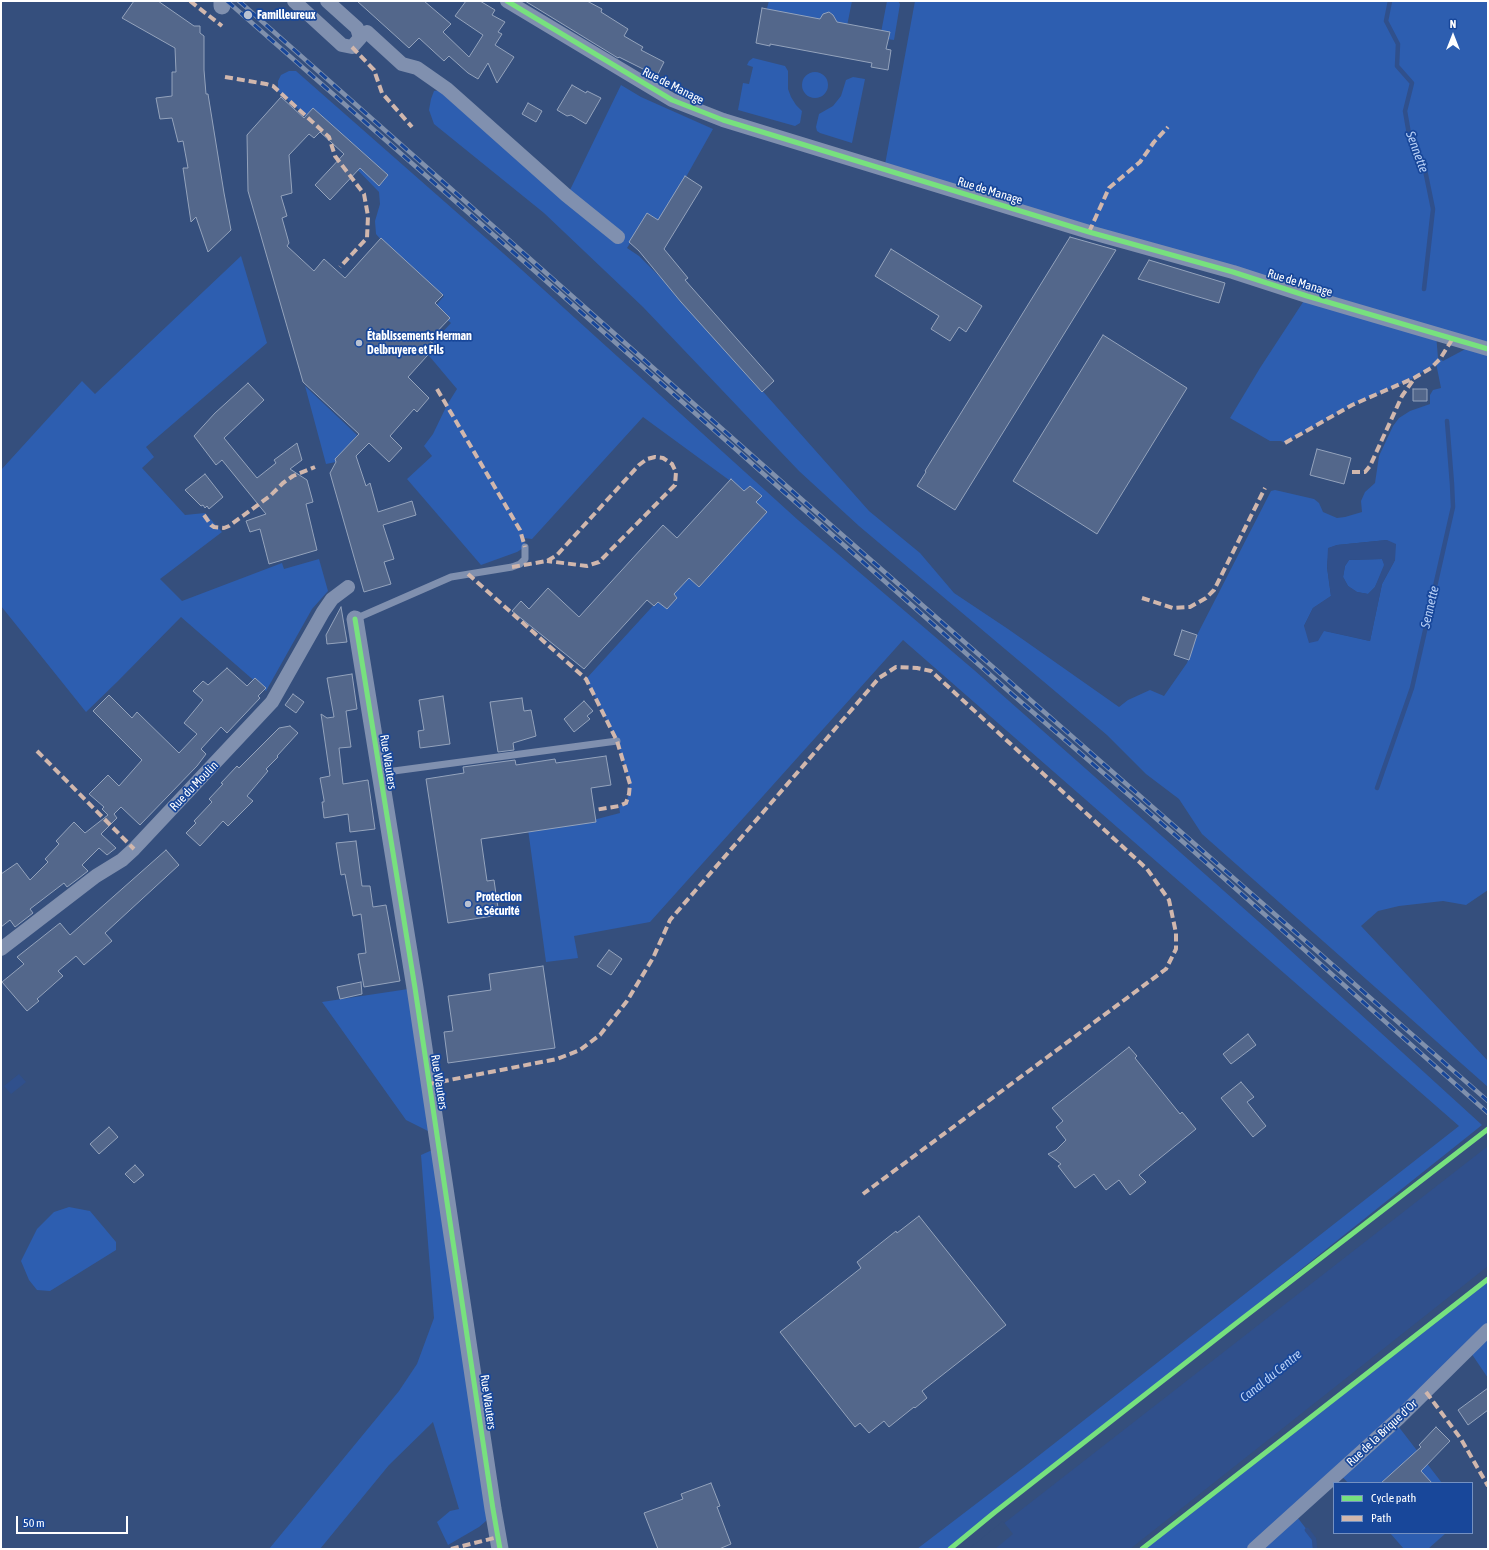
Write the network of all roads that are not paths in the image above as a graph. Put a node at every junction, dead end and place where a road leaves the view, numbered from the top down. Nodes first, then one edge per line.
1 (294, 1) edge
2 (327, 1) edge
3 (507, 1) edge
4 (367, 32) dead end
5 (618, 238) dead end
6 (1488, 349) edge
7 (525, 547) dead end
8 (348, 587) dead end
9 (355, 618) joint
10 (617, 740) dead end
11 (379, 773) junction
12 (1, 949) edge
13 (1488, 1330) edge
14 (500, 1549) edge
15 (1254, 1549) edge

1 - 2 street
3 - 6 street, Rue de Manage
4 - 5 street
7 - 9 lane
8 - 12 street, Rue du Moulin
9 - 11 street, Rue Wauters
10 - 11 lane
11 - 14 street, Rue Wauters
13 - 15 street, Rue de la Brique d'Or

